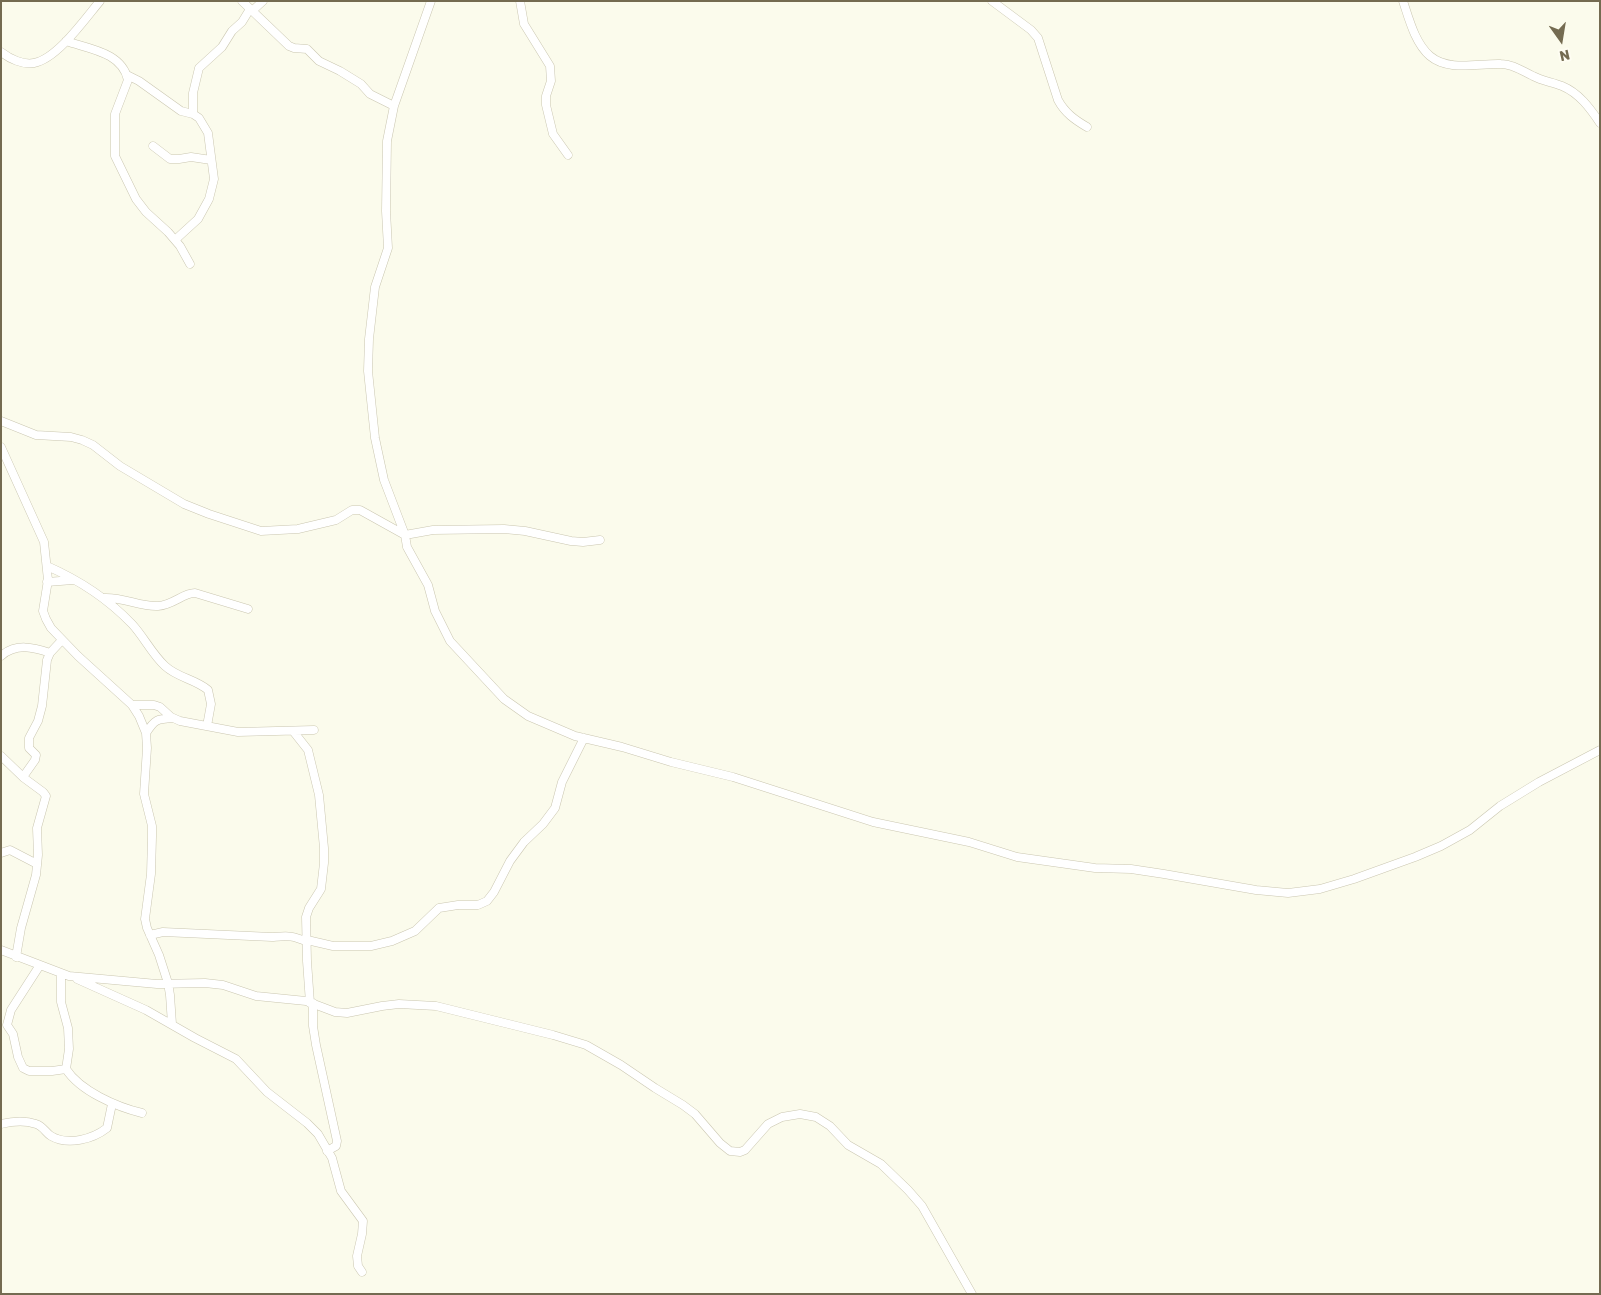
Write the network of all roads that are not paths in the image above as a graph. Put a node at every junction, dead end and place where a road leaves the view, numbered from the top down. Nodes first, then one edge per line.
1 (100, 1) edge
2 (242, 1) edge
3 (263, 1) edge
4 (431, 1) edge
5 (520, 1) edge
6 (992, 1) edge
7 (1403, 1) edge
8 (251, 10) junction
9 (66, 41) junction
10 (1, 52) edge
11 (127, 75) junction
12 (394, 106) junction
13 (193, 114) junction
14 (1600, 123) edge
15 (1087, 127) dead end
16 (153, 146) dead end
17 (568, 154) dead end
18 (210, 160) junction
19 (175, 240) junction
20 (190, 264) dead end
21 (1, 421) edge
22 (1, 449) edge
23 (405, 535) junction
24 (600, 540) dead end
25 (47, 566) junction
26 (78, 581) junction
27 (47, 582) junction
28 (104, 598) junction
29 (248, 609) dead end
30 (62, 640) junction
31 (50, 653) junction
32 (1, 656) edge
33 (132, 705) junction
34 (173, 718) junction
35 (207, 726) junction
36 (314, 730) dead end
37 (293, 731) junction
38 (146, 733) junction
39 (584, 738) junction
40 (1600, 750) edge
41 (1, 756) edge
42 (23, 777) junction
43 (1, 854) edge
44 (37, 864) junction
45 (150, 935) junction
46 (307, 941) junction
47 (1, 950) edge
48 (16, 957) junction
49 (40, 965) junction
50 (61, 973) junction
51 (69, 976) junction
52 (168, 983) junction
53 (312, 1003) junction
54 (172, 1024) junction
55 (6, 1031) edge
56 (66, 1069) junction
57 (112, 1104) junction
58 (142, 1113) dead end
59 (1, 1124) edge
60 (327, 1151) junction
61 (362, 1272) dead end
62 (972, 1294) edge

1 - 9 street
2 - 8 street
3 - 8 street
4 - 12 street
5 - 17 street
6 - 15 street
7 - 14 street
8 - 12 street
8 - 13 street
9 - 10 street
9 - 11 street
11 - 13 street
11 - 19 street
12 - 23 street
13 - 18 street
16 - 18 street
18 - 19 street
19 - 20 street
21 - 23 street
22 - 25 street
23 - 24 street
23 - 39 street
25 - 26 street
25 - 27 street
26 - 27 street
26 - 28 street
27 - 30 street
28 - 29 street
28 - 35 street
30 - 31 street
30 - 33 street
31 - 32 street
31 - 42 street
33 - 34 street
33 - 38 street
34 - 35 street
34 - 38 street
35 - 37 street
36 - 37 street
37 - 46 street
38 - 45 street
39 - 40 street
39 - 46 street
41 - 42 street
42 - 44 street
43 - 44 street
44 - 48 street
45 - 46 street
45 - 52 street
46 - 53 street
47 - 48 street
48 - 49 street
49 - 50 street
49 - 55 street
50 - 51 street
50 - 56 street
51 - 52 street
51 - 54 street
52 - 53 street
52 - 54 street
53 - 60 street
53 - 62 street
54 - 60 street
55 - 56 street
56 - 57 street
57 - 58 street
57 - 59 street
60 - 61 street

